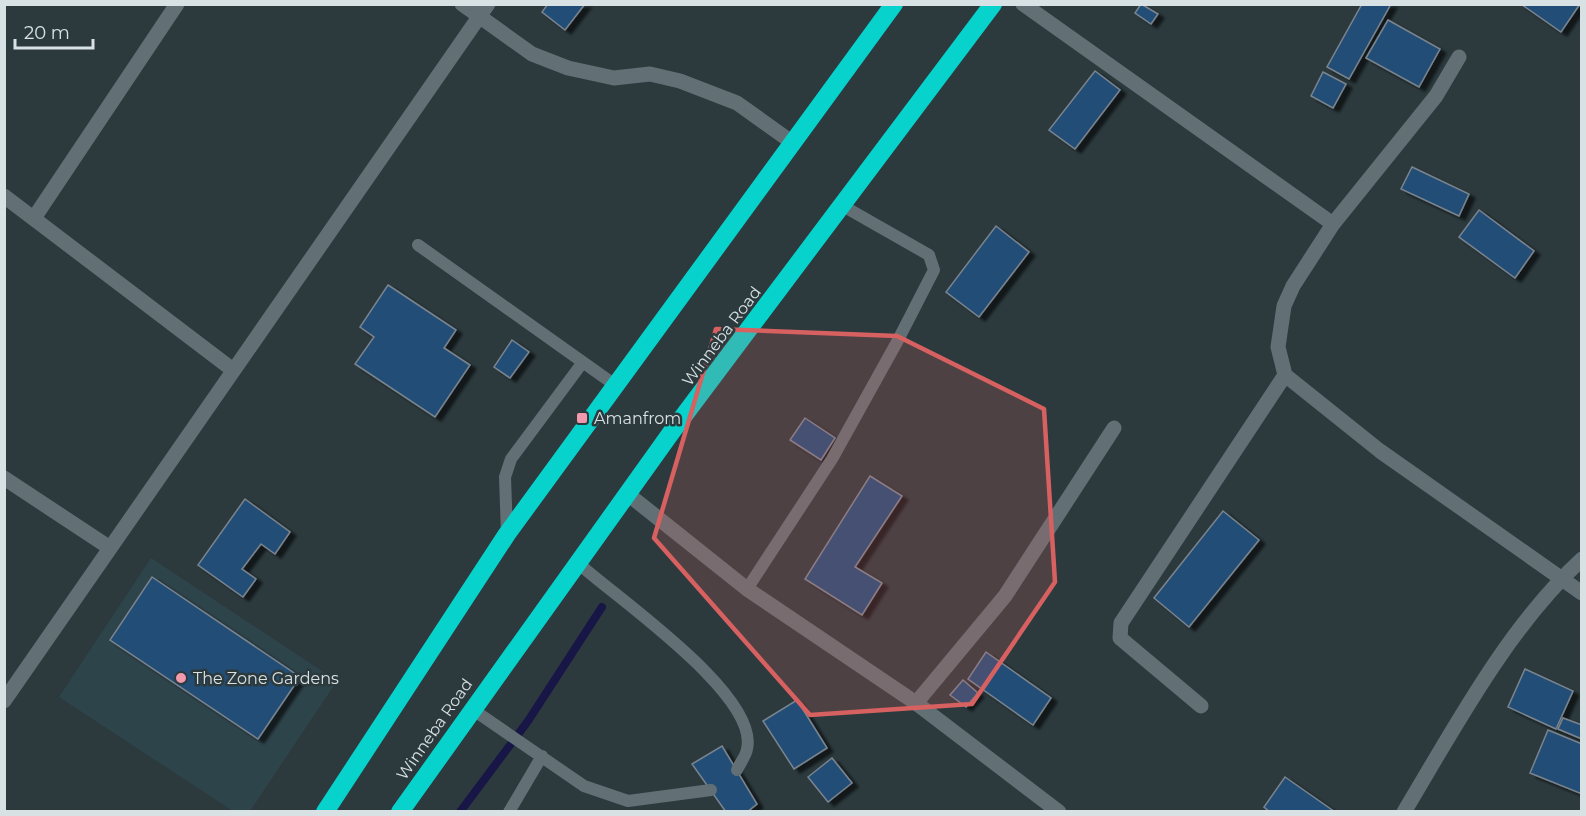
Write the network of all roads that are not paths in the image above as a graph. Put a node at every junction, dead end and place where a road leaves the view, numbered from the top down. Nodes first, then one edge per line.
1 (177, 4) edge
2 (462, 4) edge
3 (894, 4) edge
4 (993, 4) edge
5 (1023, 4) edge
6 (484, 11) edge
7 (1458, 57) dead end
8 (793, 143) junction
9 (4, 196) edge
10 (843, 206) junction
11 (34, 218) junction
12 (1333, 224) junction
13 (418, 245) dead end
14 (583, 362) junction
15 (233, 370) junction
16 (1285, 375) junction
17 (615, 385) junction
18 (1114, 428) dead end
19 (4, 478) edge
20 (629, 495) junction
21 (507, 534) junction
22 (110, 548) junction
23 (1581, 559) edge
24 (578, 563) junction
25 (1561, 580) junction
26 (747, 588) junction
27 (1581, 593) edge
28 (4, 701) edge
29 (916, 703) junction
30 (1201, 706) dead end
31 (472, 709) junction
32 (542, 756) junction
33 (737, 770) dead end
34 (711, 790) dead end
35 (325, 812) edge
36 (400, 812) edge
37 (509, 812) edge
38 (1059, 812) edge
39 (1404, 812) edge

1 - 11 street
2 - 6 street
3 - 8 highway
4 - 10 highway, Winneba Road
5 - 12 street
6 - 8 street
6 - 15 street
7 - 12 street
8 - 17 highway
9 - 11 street
10 - 20 highway, Winneba Road
10 - 26 lane
11 - 15 street
12 - 16 street
13 - 14 lane
14 - 17 lane
14 - 21 lane
15 - 22 street
16 - 25 street
16 - 30 street
17 - 21 highway
18 - 29 street
19 - 22 street
20 - 24 highway, Winneba Road
20 - 26 street
21 - 35 highway
22 - 28 street
23 - 25 street
24 - 31 highway, Winneba Road
24 - 33 lane
25 - 27 street
25 - 39 street
26 - 29 street
29 - 38 street
31 - 32 lane
31 - 36 highway, Winneba Road
32 - 34 lane
32 - 37 lane

